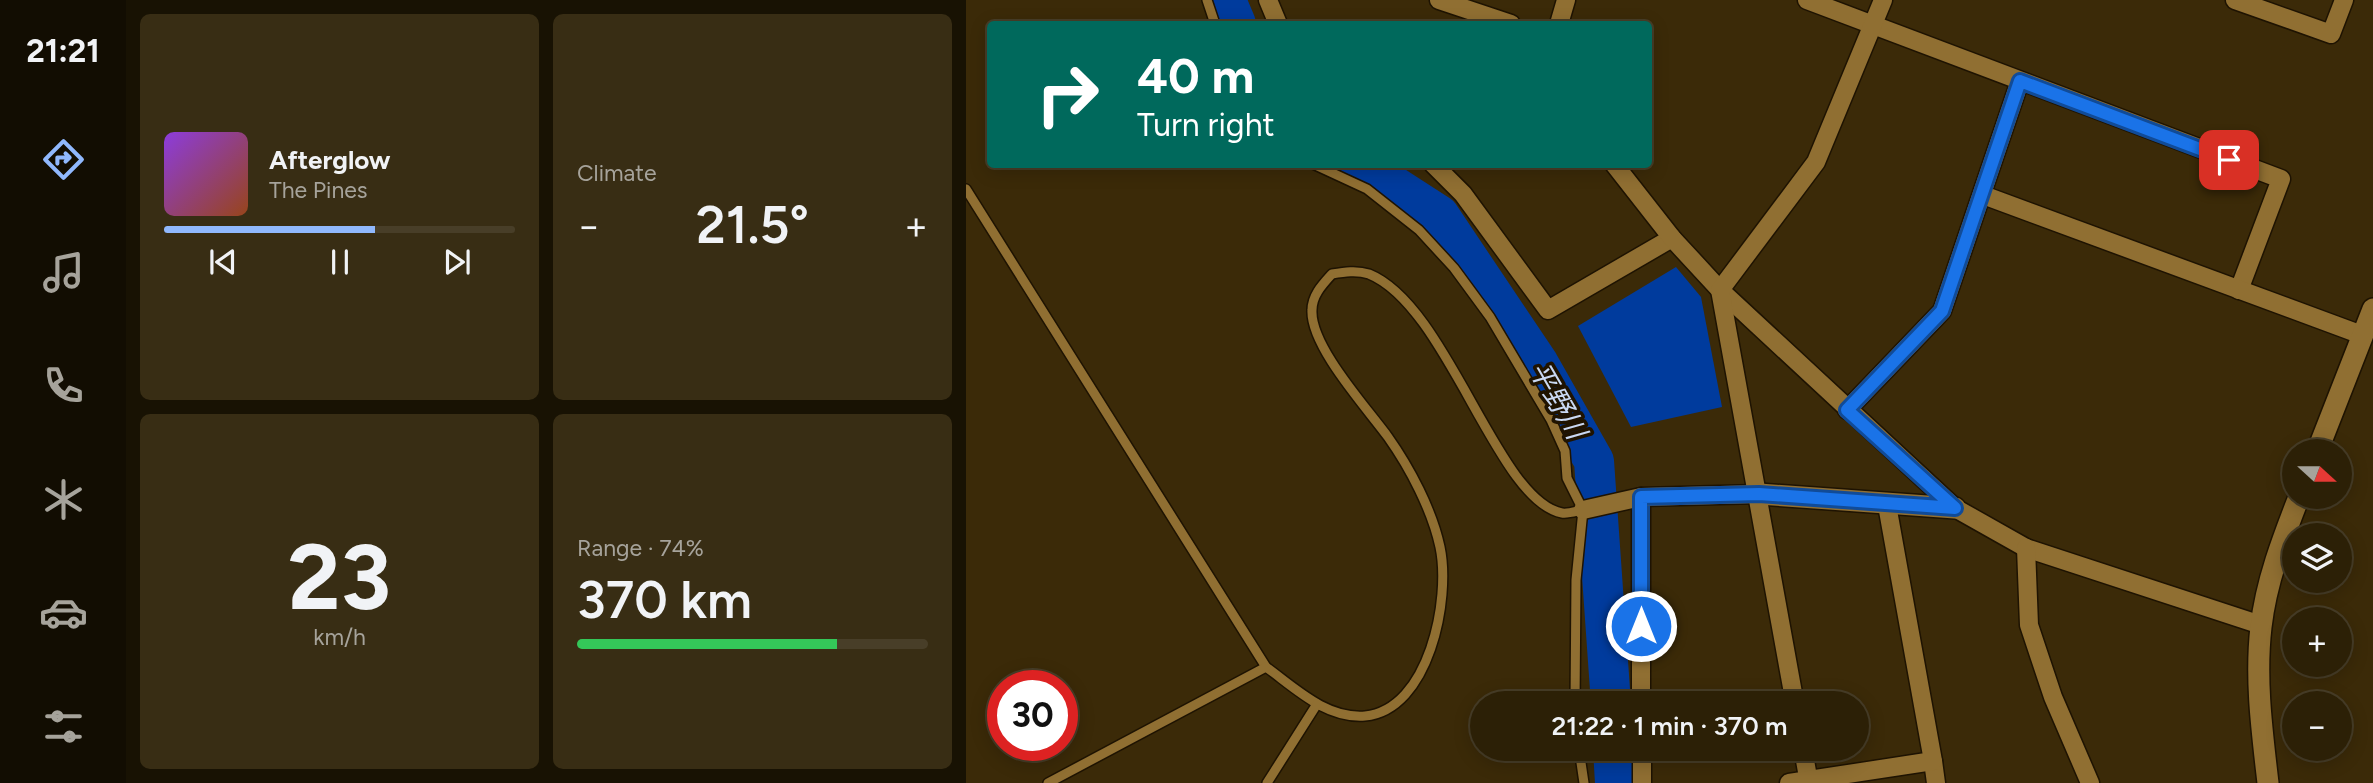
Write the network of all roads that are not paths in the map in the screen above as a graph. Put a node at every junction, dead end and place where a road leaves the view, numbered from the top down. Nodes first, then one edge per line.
1 (1207, 0) edge
2 (1268, 0) edge
3 (1439, 0) edge
4 (1566, 0) edge
5 (1807, 0) edge
6 (1882, 0) edge
7 (2235, 0) edge
8 (2344, 0) edge
9 (1214, 21) edge
10 (1277, 21) edge
11 (1502, 21) edge
12 (1560, 21) edge
13 (1874, 25) junction
14 (2020, 81) junction
15 (1322, 168) edge
16 (1437, 168) edge
17 (1617, 168) edge
18 (966, 189) edge
19 (1983, 195) junction
20 (1672, 238) junction
21 (1720, 290) junction
22 (2239, 290) junction
23 (2373, 309) edge
24 (2362, 335) junction
25 (1847, 410) junction
26 (2322, 439) edge
27 (1759, 494) junction
28 (1641, 497) junction
29 (1888, 505) junction
30 (1955, 508) junction
31 (2294, 509) edge
32 (1583, 510) junction
33 (2026, 548) junction
34 (2261, 625) junction
35 (1266, 667) junction
36 (1575, 691) edge
37 (1642, 691) edge
38 (1793, 691) edge
39 (1318, 704) junction
40 (1580, 761) edge
41 (1642, 761) edge
42 (1805, 761) edge
43 (1933, 761) junction
44 (1809, 781) edge
45 (1048, 783) edge
46 (1267, 783) edge
47 (1584, 783) edge
48 (1642, 783) edge
49 (1789, 783) edge
50 (1936, 783) edge
51 (2090, 783) edge
52 (2268, 783) edge

1 - 9 lane
2 - 10 street
3 - 11 street
4 - 12 street
5 - 13 street
6 - 13 street
7 - 8 street
13 - 14 street
13 - 21 street
14 - 19 street
14 - 22 street
15 - 32 lane
16 - 20 street
17 - 20 street
18 - 35 lane
19 - 22 street
19 - 25 street
20 - 21 street
21 - 25 street
21 - 27 street
22 - 24 street
23 - 24 street
24 - 26 street
25 - 30 street
27 - 28 street
27 - 29 street
27 - 38 street
28 - 32 street
28 - 37 street
29 - 30 street
29 - 43 street
30 - 33 street
31 - 34 street
32 - 36 lane
32 - 39 lane
33 - 34 street
33 - 51 street
34 - 52 street
35 - 39 lane
35 - 45 lane
39 - 46 lane
40 - 47 lane
41 - 48 street
42 - 44 street
43 - 44 street
43 - 50 street
44 - 49 street

